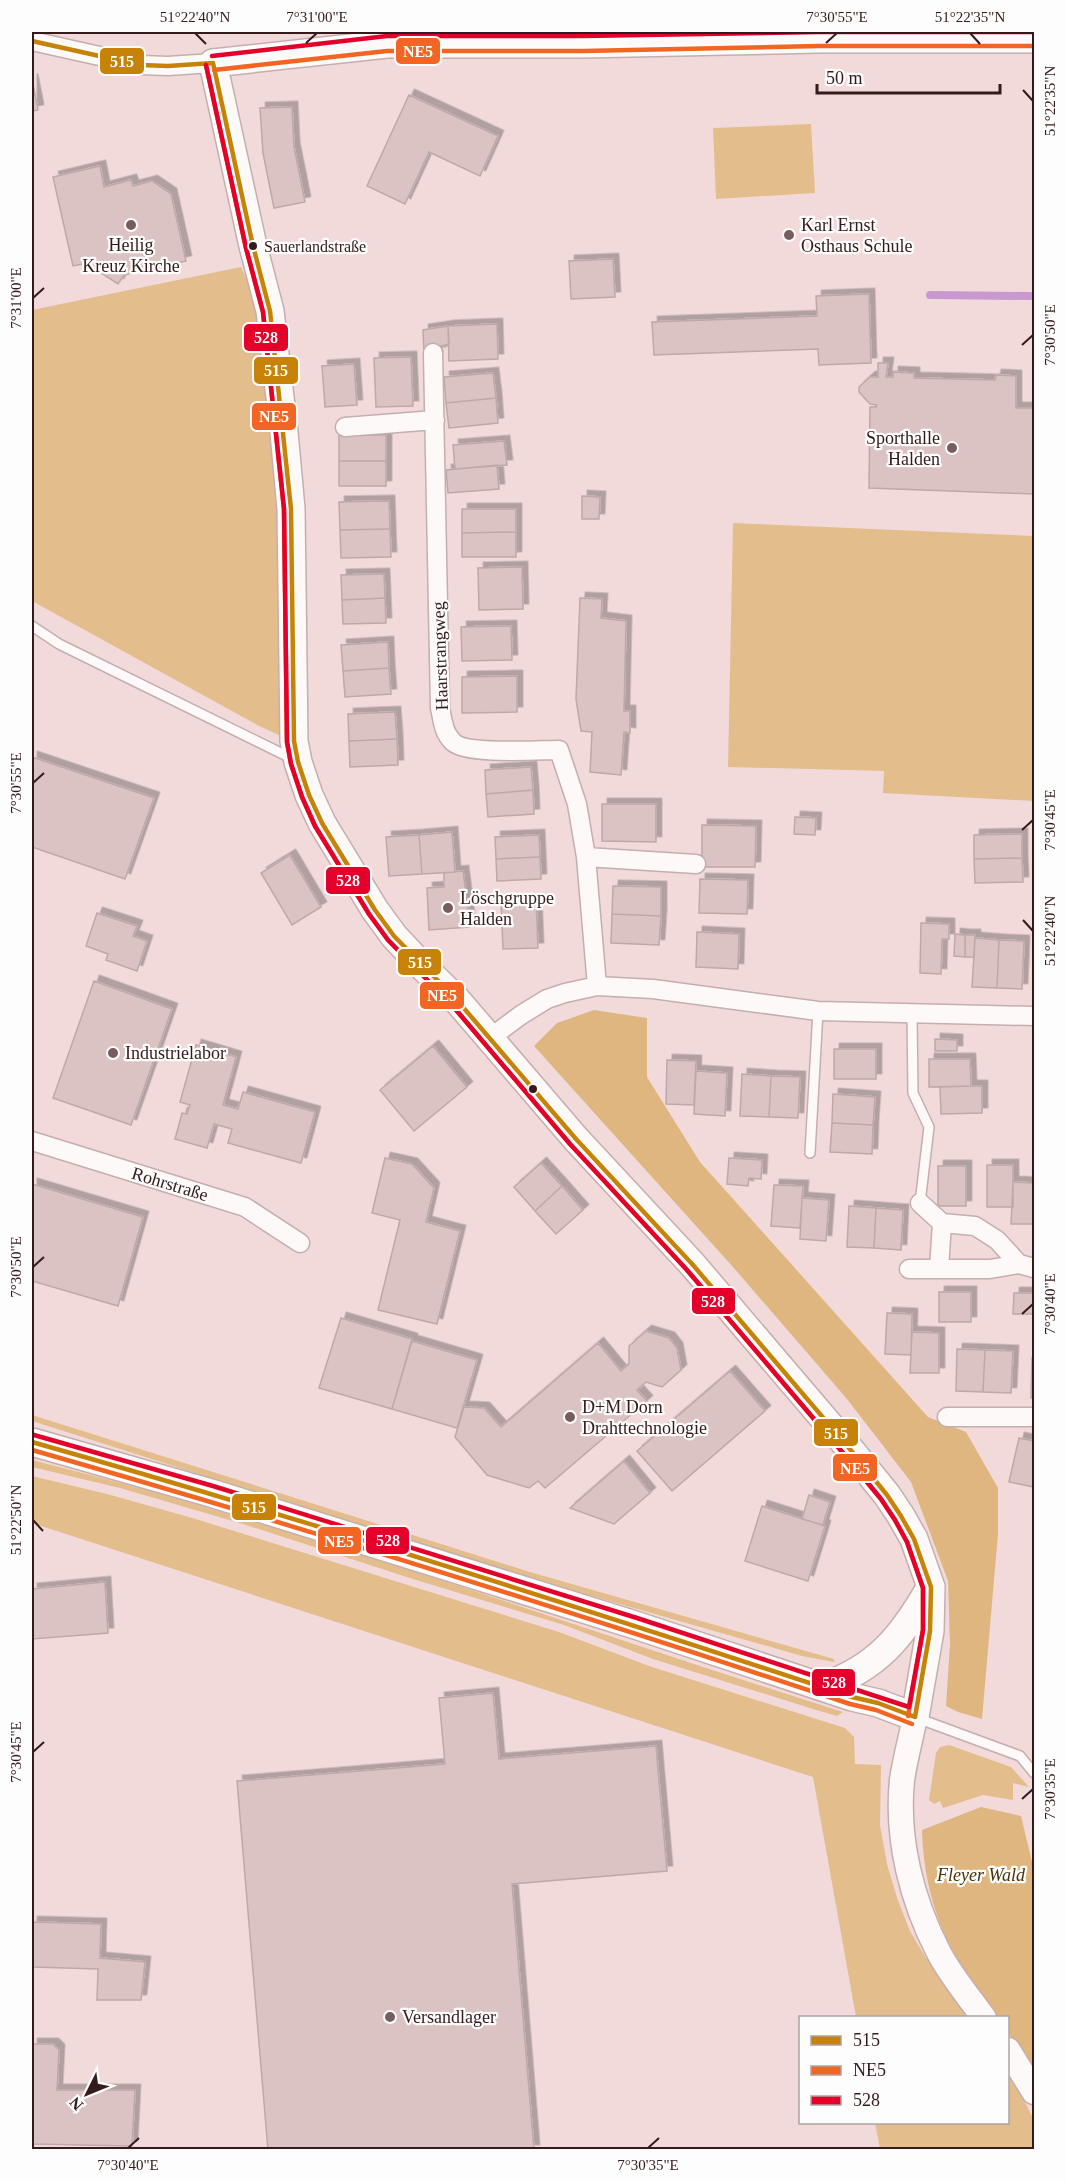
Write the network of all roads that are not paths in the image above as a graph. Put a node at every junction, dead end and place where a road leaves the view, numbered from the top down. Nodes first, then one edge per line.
1 (467, 38) edge
2 (1035, 39) edge
3 (32, 41) edge
4 (213, 63) junction
5 (433, 352) dead end
6 (435, 420) junction
7 (345, 427) dead end
8 (32, 626) edge
9 (298, 762) junction
10 (586, 857) junction
11 (696, 864) dead end
12 (597, 986) junction
13 (818, 1011) junction
14 (912, 1015) junction
15 (1035, 1016) edge
16 (490, 1038) junction
17 (32, 1141) edge
18 (810, 1153) dead end
19 (920, 1203) joint
20 (942, 1223) junction
21 (300, 1243) dead end
22 (1027, 1266) edge
23 (909, 1269) dead end
24 (939, 1269) junction
25 (947, 1417) dead end
26 (1035, 1417) edge
27 (32, 1442) edge
28 (931, 1587) junction
29 (822, 1687) junction
30 (915, 1717) junction
31 (1035, 1773) edge
32 (983, 2016) edge
33 (1009, 2052) edge
34 (1035, 2092) edge

1 - 2 main road
1 - 4 main road
3 - 4 street
4 - 9 main road
5 - 6 street, Haarstrangweg
6 - 7 street
6 - 10 street, Haarstrangweg
8 - 9 lane
9 - 16 main road
10 - 11 street
10 - 12 street, Haarstrangweg
12 - 13 street
12 - 16 street
13 - 14 street
13 - 18 lane
14 - 15 street
14 - 19 lane
16 - 28 main road
17 - 21 street, Rohrstraße
19 - 20 street
20 - 22 street
20 - 24 street
22 - 24 street
23 - 24 street
25 - 26 street
27 - 29 main road
28 - 29 main road
28 - 30 main road
29 - 30 main road
30 - 31 lane
30 - 32 street
33 - 34 street

